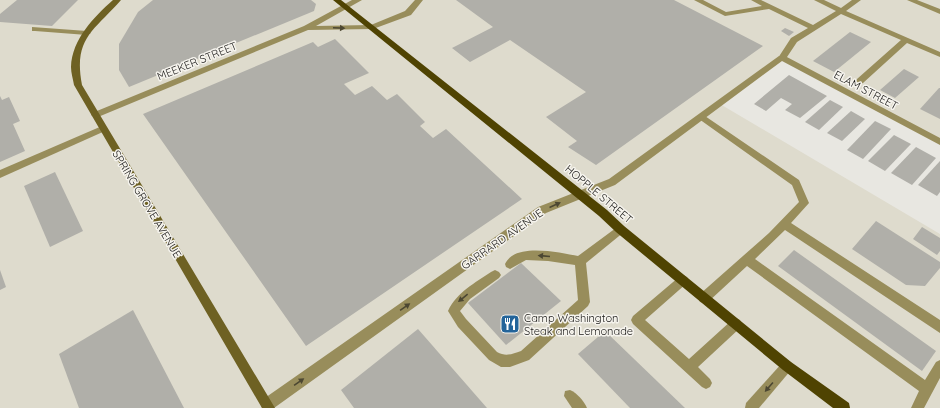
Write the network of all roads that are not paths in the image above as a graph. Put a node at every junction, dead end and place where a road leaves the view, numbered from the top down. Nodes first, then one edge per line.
1 (117, 0) edge
2 (337, 0) edge
3 (358, 0) edge
4 (419, 0) edge
5 (698, 0) edge
6 (755, 0) edge
7 (818, 0) edge
8 (857, 0) edge
9 (912, 0) edge
10 (344, 6) junction
11 (770, 7) junction
12 (841, 11) junction
13 (940, 12) edge
14 (370, 27) junction
15 (307, 28) junction
16 (813, 28) junction
17 (35, 29) dead end
18 (87, 33) junction
19 (906, 40) junction
20 (940, 55) edge
21 (782, 58) junction
22 (860, 81) dead end
23 (95, 115) junction
24 (702, 117) junction
25 (102, 129) junction
26 (940, 142) edge
27 (0, 174) edge
28 (579, 194) junction
29 (784, 224) junction
30 (620, 229) junction
31 (747, 260) junction
32 (580, 261) junction
33 (510, 264) dead end
34 (494, 275) dead end
35 (683, 280) junction
36 (704, 298) junction
37 (736, 324) junction
38 (940, 327) edge
39 (787, 366) junction
40 (940, 366) edge
41 (690, 368) junction
42 (706, 383) dead end
43 (927, 389) junction
44 (570, 396) dead end
45 (268, 406) edge
46 (581, 408) edge
47 (751, 408) edge
48 (844, 408) edge
49 (917, 408) edge

1 - 18 main road, SPRING GROVE AVENUE
2 - 10 main road, HOPPLE STREET
3 - 10 street, MEEKER STREET
4 - 14 street, MEEKER STREET
5 - 11 street
6 - 11 street
7 - 12 street
8 - 12 street
9 - 13 street
10 - 14 main road, HOPPLE STREET
10 - 15 street, MEEKER STREET
11 - 16 street
12 - 16 street
12 - 19 street
15 -> 14 street, MEEKER STREET
14 - 28 main road, HOPPLE STREET
15 - 23 street, MEEKER STREET
16 - 21 street
17 - 18 street
18 - 23 main road, SPRING GROVE AVENUE
19 - 20 street
19 - 22 street
21 - 24 street, GARRARD AVENUE
21 - 26 street, ELAM STREET
23 - 25 main road, SPRING GROVE AVENUE
24 - 28 street, GARRARD AVENUE
24 - 29 street
25 - 27 street
25 - 45 main road, SPRING GROVE AVENUE
28 - 30 main road, HOPPLE STREET
45 -> 28 street, GARRARD AVENUE
29 - 31 street
29 - 38 street
30 - 32 street
30 - 35 main road, HOPPLE STREET
31 - 36 street
31 - 43 street
32 -> 33 street
34 -> 32 street
35 - 36 main road, HOPPLE STREET
35 - 41 street
36 - 37 main road, HOPPLE STREET
37 - 39 main road, HOPPLE STREET
37 - 41 street
39 -> 47 street
39 - 48 main road, HOPPLE STREET
40 - 43 street
41 - 42 street
43 - 49 street
44 - 46 street

